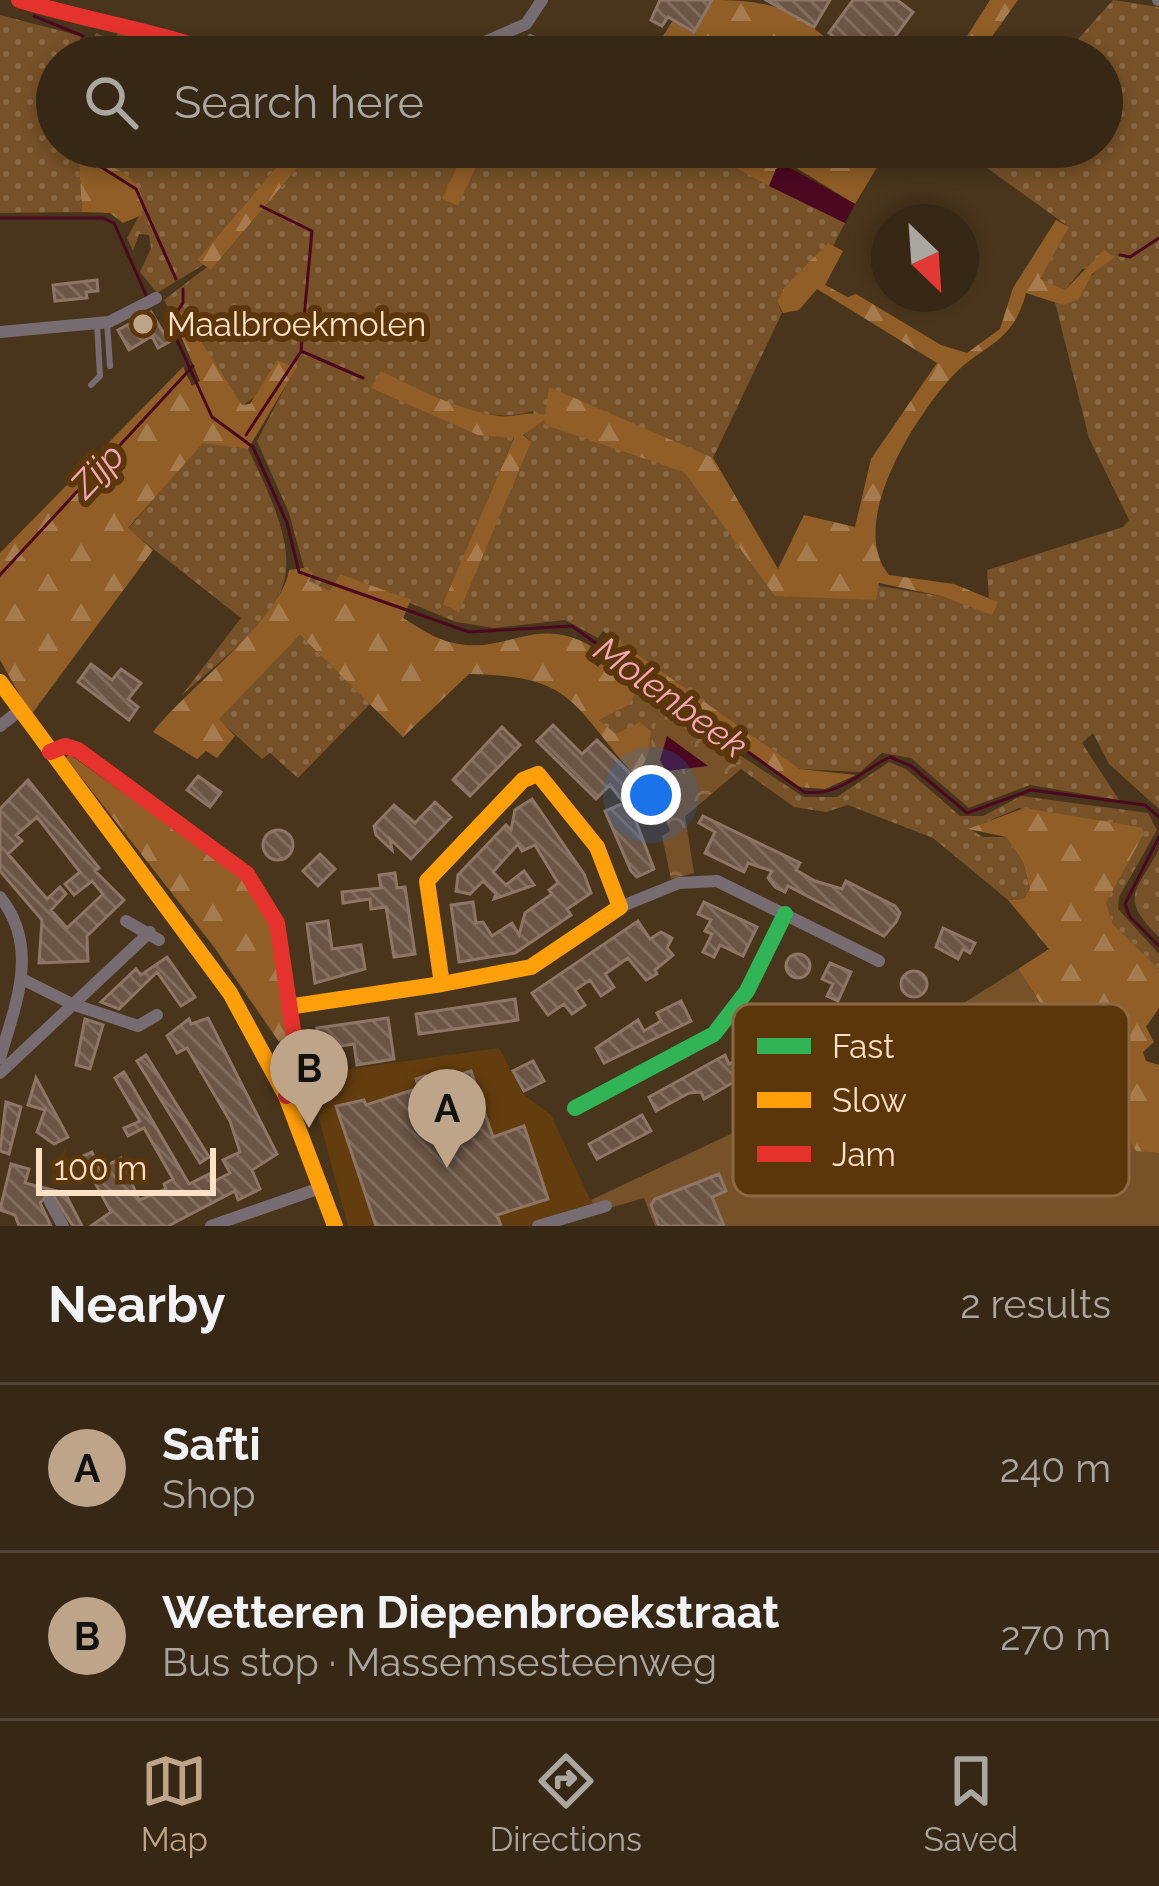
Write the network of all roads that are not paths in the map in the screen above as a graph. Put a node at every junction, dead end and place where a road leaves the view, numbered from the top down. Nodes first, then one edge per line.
1 (19, 0) edge
2 (542, 0) edge
3 (165, 36) edge
4 (498, 36) edge
5 (156, 298) dead end
6 (102, 323) junction
7 (0, 332) edge
8 (110, 366) dead end
9 (91, 385) dead end
10 (0, 682) edge
11 (19, 711) junction
12 (0, 726) edge
13 (50, 752) junction
14 (0, 897) edge
15 (620, 907) junction
16 (785, 914) junction
17 (126, 921) dead end
18 (879, 961) dead end
19 (22, 979) junction
20 (442, 984) junction
21 (17, 999) junction
22 (0, 1001) edge
23 (72, 1004) junction
24 (737, 1004) edge
25 (294, 1006) junction
26 (733, 1009) edge
27 (158, 1015) dead end
28 (0, 1058) edge
29 (0, 1073) edge
30 (286, 1096) junction
31 (575, 1108) dead end
32 (322, 1187) junction
33 (50, 1202) dead end
34 (606, 1206) dead end
35 (63, 1226) edge
36 (211, 1226) edge
37 (335, 1226) edge
38 (538, 1226) edge

1 - 3 street
2 - 4 street
5 - 6 street
6 - 7 street
6 - 8 lane
6 - 9 lane
10 - 11 street
11 - 12 street
11 - 13 street
13 - 25 street
13 - 30 street
14 - 19 street
15 - 16 street
15 - 20 street
15 - 20 street
16 - 18 street
16 - 24 street
17 - 23 street
19 - 21 street
19 - 23 street
20 - 25 street
21 - 22 street
21 - 28 street
23 - 27 street
23 - 29 street
25 - 30 street
26 - 31 street
30 - 32 street
32 - 36 street
32 - 37 street
33 - 35 street
34 - 38 street

